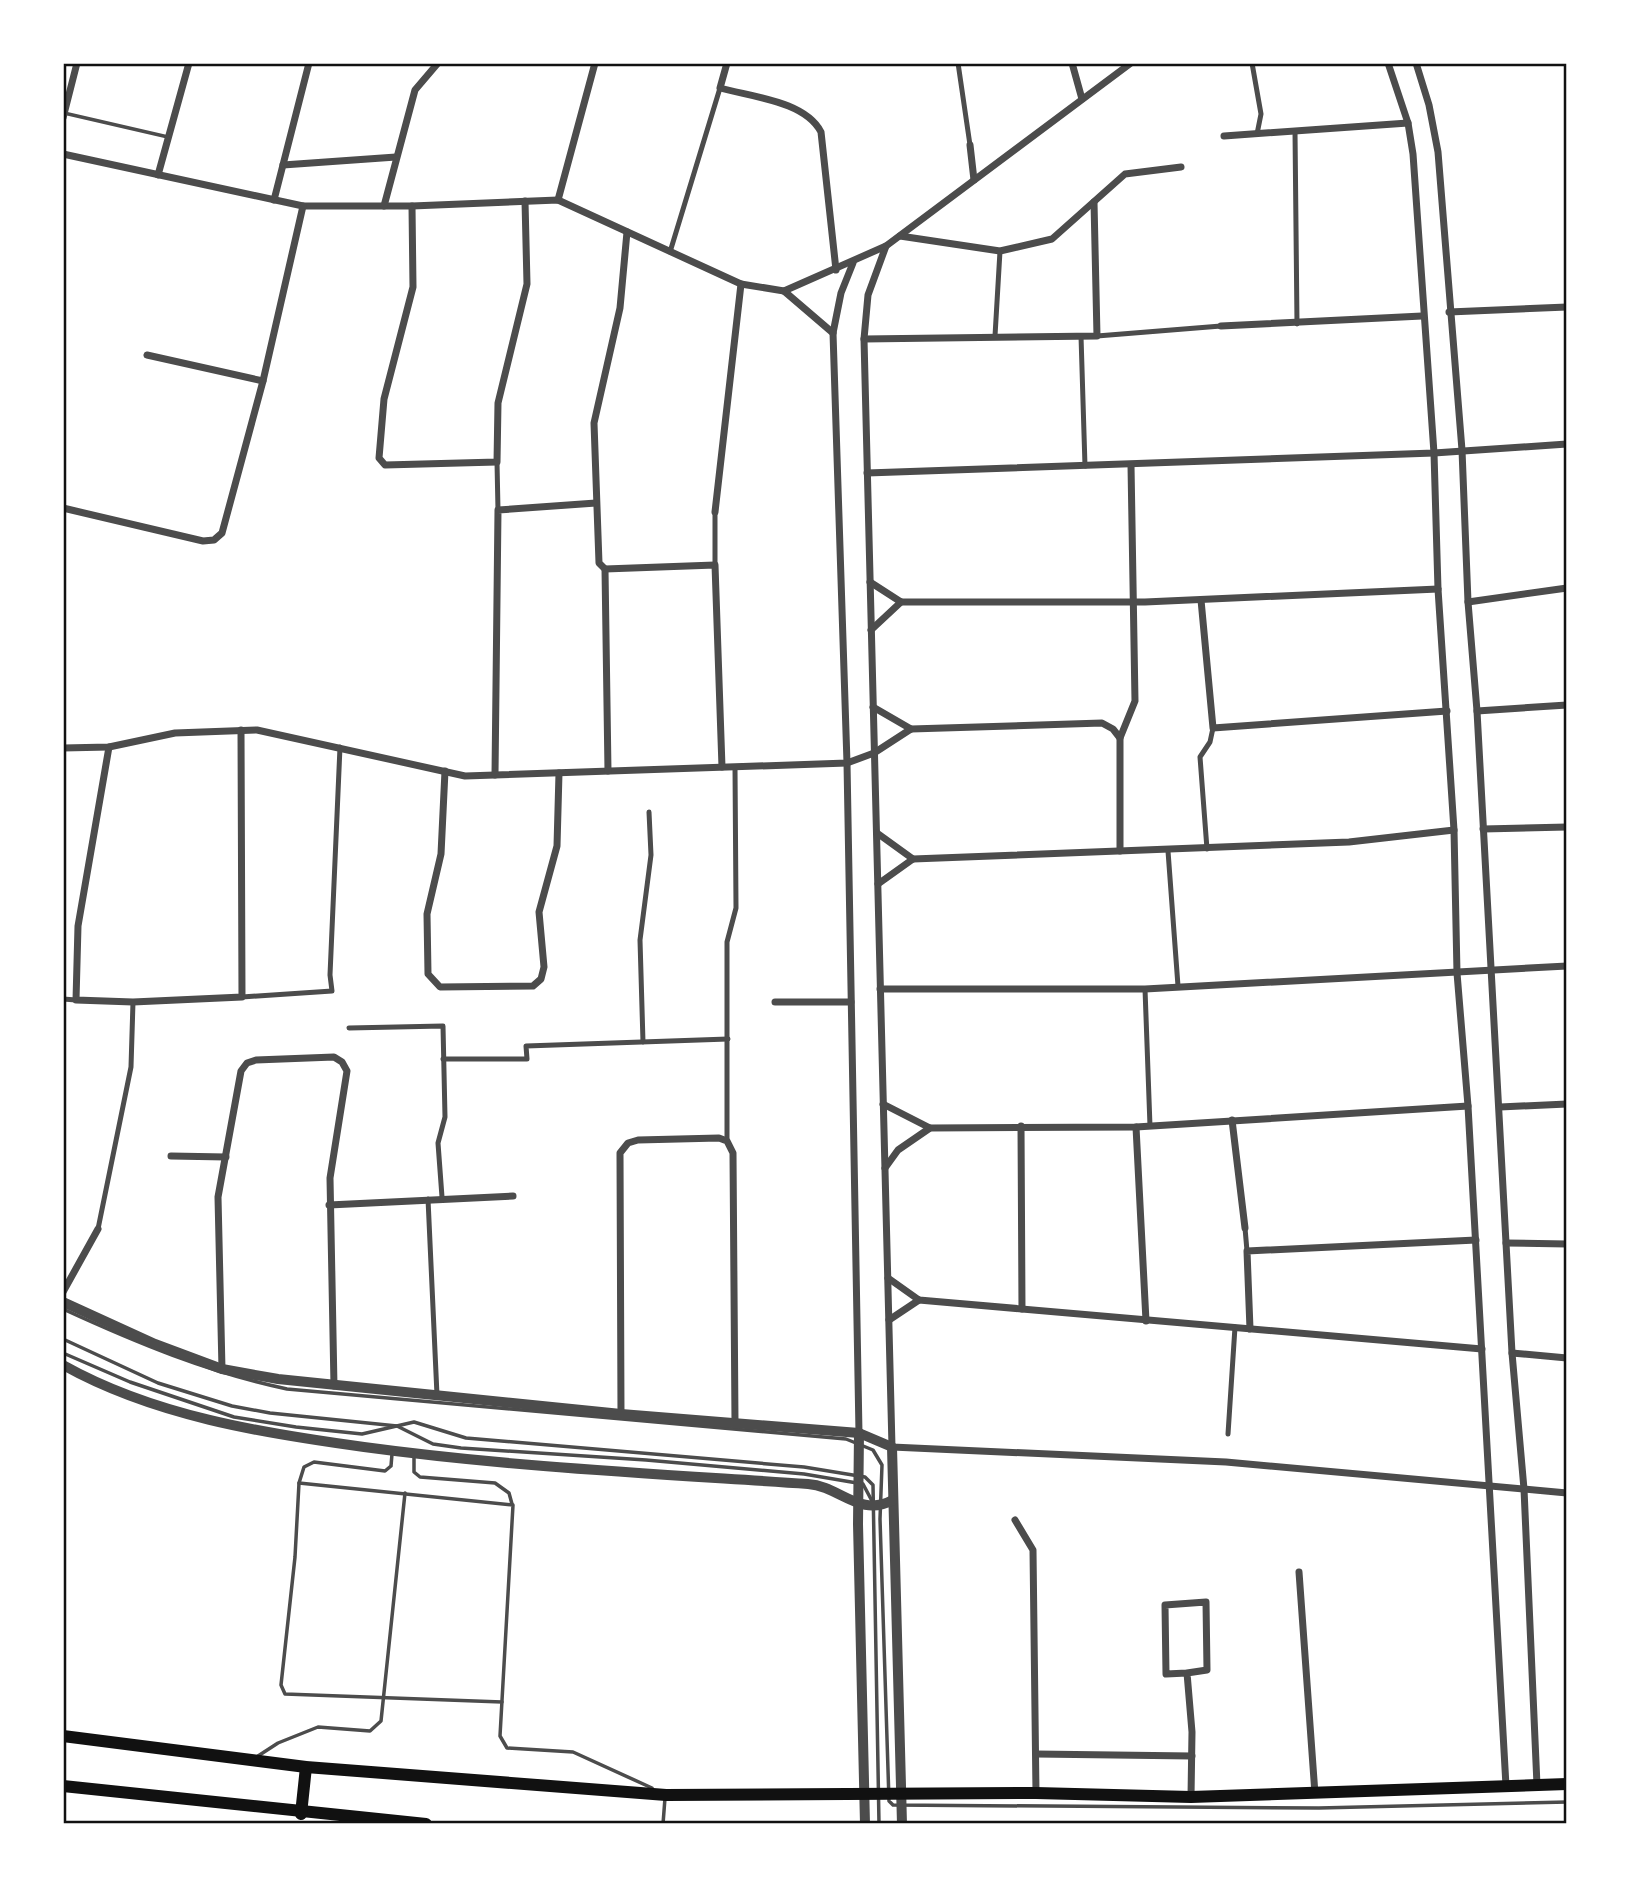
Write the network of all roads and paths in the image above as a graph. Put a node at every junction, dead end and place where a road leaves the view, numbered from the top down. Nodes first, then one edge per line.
1 (77, 63) edge
2 (188, 63) edge
3 (309, 63) edge
4 (438, 63) edge
5 (595, 63) edge
6 (727, 63) edge
7 (958, 63) edge
8 (1072, 63) edge
9 (1131, 63) edge
10 (1252, 63) edge
11 (1388, 63) edge
12 (1416, 63) edge
13 (1120, 67) edge
14 (720, 88) junction
15 (1082, 99) junction
16 (64, 115) edge
17 (1408, 123) junction
18 (1295, 131) junction
19 (1257, 134) junction
20 (1224, 136) dead end
21 (168, 137) junction
22 (970, 145) joint
23 (63, 154) edge
24 (396, 157) junction
25 (283, 165) junction
26 (1181, 167) dead end
27 (158, 175) junction
28 (974, 180) junction
29 (274, 200) junction
30 (558, 200) junction
31 (524, 201) junction
32 (1094, 202) junction
33 (303, 206) junction
34 (384, 206) junction
35 (412, 206) junction
36 (627, 232) junction
37 (900, 236) junction
38 (886, 246) junction
39 (1000, 251) junction
40 (670, 252) junction
41 (853, 262) junction
42 (835, 271) junction
43 (741, 284) junction
44 (784, 291) junction
45 (1567, 307) edge
46 (1449, 312) junction
47 (1422, 316) junction
48 (1297, 324) junction
49 (1221, 326) joint
50 (833, 333) junction
51 (995, 336) junction
52 (1081, 336) junction
53 (1097, 336) junction
54 (864, 339) junction
55 (147, 355) dead end
56 (263, 381) junction
57 (1567, 444) edge
58 (1462, 450) junction
59 (1434, 453) junction
60 (497, 462) junction
61 (1131, 465) junction
62 (1085, 466) junction
63 (867, 473) junction
64 (596, 503) junction
65 (63, 508) edge
66 (498, 510) junction
67 (715, 512) joint
68 (715, 565) junction
69 (605, 569) junction
70 (870, 582) junction
71 (1567, 588) edge
72 (1438, 589) junction
73 (1200, 600) junction
74 (1468, 601) junction
75 (901, 602) junction
76 (1133, 603) junction
77 (871, 631) junction
78 (1567, 705) edge
79 (873, 707) junction
80 (1447, 710) junction
81 (1477, 711) junction
82 (1213, 728) junction
83 (911, 729) junction
84 (242, 730) junction
85 (1120, 738) junction
86 (108, 747) junction
87 (341, 747) junction
88 (63, 748) edge
89 (874, 753) junction
90 (847, 763) junction
91 (722, 767) junction
92 (735, 767) junction
93 (444, 771) junction
94 (608, 771) junction
95 (559, 773) junction
96 (495, 775) junction
97 (649, 812) dead end
98 (1567, 827) edge
99 (1454, 830) junction
100 (1483, 830) junction
101 (877, 833) junction
102 (1207, 849) junction
103 (1120, 851) junction
104 (1168, 851) junction
105 (914, 859) junction
106 (878, 884) junction
107 (1567, 966) edge
108 (1492, 971) junction
109 (1457, 973) junction
110 (1178, 986) junction
111 (880, 989) junction
112 (1145, 989) junction
113 (242, 997) junction
114 (63, 999) edge
115 (76, 1000) junction
116 (132, 1002) junction
117 (775, 1002) dead end
118 (851, 1002) junction
119 (349, 1028) dead end
120 (728, 1039) junction
121 (643, 1042) junction
122 (443, 1059) junction
123 (883, 1104) junction
124 (1567, 1104) edge
125 (1468, 1106) junction
126 (1500, 1107) junction
127 (1232, 1120) junction
128 (1021, 1126) junction
129 (1150, 1126) junction
130 (1136, 1127) junction
131 (930, 1128) junction
132 (727, 1141) junction
133 (171, 1156) dead end
134 (226, 1157) junction
135 (885, 1168) junction
136 (513, 1196) dead end
137 (442, 1198) junction
138 (428, 1199) junction
139 (329, 1205) junction
140 (98, 1228) joint
141 (1245, 1228) joint
142 (1476, 1240) junction
143 (1506, 1243) junction
144 (1567, 1244) edge
145 (1247, 1251) junction
146 (888, 1278) junction
147 (63, 1292) edge
148 (919, 1300) junction
149 (63, 1302) edge
150 (63, 1308) edge
151 (1022, 1309) junction
152 (889, 1320) junction
153 (1146, 1321) junction
154 (1235, 1328) junction
155 (1250, 1329) junction
156 (63, 1339) edge
157 (1482, 1349) junction
158 (63, 1353) edge
159 (1512, 1353) junction
160 (1567, 1358) edge
161 (63, 1364) edge
162 (222, 1370) junction
163 (334, 1386) junction
164 (437, 1396) junction
165 (621, 1414) junction
166 (735, 1422) junction
167 (397, 1426) junction
168 (1228, 1434) dead end
169 (859, 1438) junction
170 (892, 1447) junction
171 (392, 1451) junction
172 (414, 1454) junction
173 (858, 1479) junction
174 (299, 1483) junction
175 (1491, 1487) junction
176 (1524, 1489) junction
177 (405, 1492) junction
178 (1567, 1493) edge
179 (893, 1500) junction
180 (513, 1505) junction
181 (858, 1505) junction
182 (877, 1506) junction
183 (1015, 1520) dead end
184 (1299, 1572) dead end
185 (1187, 1673) junction
186 (383, 1699) junction
187 (502, 1702) junction
188 (63, 1735) edge
189 (1036, 1755) junction
190 (1192, 1756) junction
191 (250, 1761) junction
192 (306, 1767) junction
193 (1567, 1784) edge
194 (1537, 1785) junction
195 (63, 1786) edge
196 (1506, 1786) junction
197 (878, 1794) junction
198 (1036, 1794) junction
199 (1315, 1794) junction
200 (666, 1795) junction
201 (1191, 1797) junction
202 (903, 1800) junction
203 (1567, 1802) edge
204 (301, 1814) junction
205 (425, 1824) edge
206 (663, 1824) edge
207 (865, 1824) edge
208 (879, 1824) edge
209 (902, 1824) edge

1 - 16 street
2 - 21 street
3 - 25 street
4 - 24 street
5 - 30 street
6 - 14 street
7 - 22 street
8 - 15 street
9 - 13 street
10 - 19 street
11 - 17 street
12 - 46 street
13 - 15 street
14 - 40 street
14 - 42 street
15 - 28 street
16 - 21 lane
17 - 18 street
17 - 47 street
18 - 19 street
18 - 48 street
19 - 20 street
21 - 27 street
22 - 28 street
23 - 27 street
24 - 25 street
24 - 34 street
25 - 29 street
26 - 32 street
27 - 29 street
28 - 37 street
29 - 33 street
30 - 31 street
30 - 36 street
31 - 35 street
31 - 60 street
32 - 39 street
32 - 53 street
33 - 34 street
33 - 56 street
34 - 35 street
35 - 60 street
36 - 40 street
36 - 64 street
37 - 38 street
37 - 39 street
38 - 41 street
38 - 54 street
39 - 51 street
40 - 43 street
41 - 42 street
41 - 50 street
42 - 44 street
43 - 44 street
43 - 67 street
44 - 50 street
45 - 46 street
46 - 58 street
47 - 48 street
47 - 59 street
48 - 49 street
49 - 53 street
50 - 90 street
51 - 52 street
51 - 54 street
52 - 53 street
52 - 62 street
54 - 63 street
55 - 56 street
56 - 65 street
57 - 58 street
58 - 59 street
58 - 74 street
59 - 61 street
59 - 72 street
60 - 66 street
61 - 62 street
61 - 76 street
62 - 63 street
63 - 70 street
64 - 66 street
64 - 69 street
66 - 96 street
67 - 68 street
68 - 69 street
68 - 91 street
69 - 94 street
70 - 75 street
70 - 77 street
71 - 74 street
72 - 73 street
72 - 80 street
73 - 76 street
73 - 82 street
74 - 81 street
75 - 76 street
75 - 77 street
76 - 85 street
77 - 79 street
78 - 81 street
79 - 83 street
79 - 89 street
80 - 82 street
80 - 99 street
81 - 100 street
82 - 102 street
83 - 85 street
83 - 89 street
84 - 86 street
84 - 87 street
84 - 113 street
85 - 103 street
86 - 88 street
86 - 115 street
87 - 93 street
87 - 113 street
89 - 90 street
89 - 101 street
90 - 92 street
90 - 118 street
91 - 92 street
91 - 94 street
92 - 120 street
93 - 95 street
93 - 96 street
94 - 95 street
95 - 96 street
97 - 121 street
98 - 100 street
99 - 102 street
99 - 109 street
100 - 108 street
101 - 105 street
101 - 106 street
102 - 104 street
103 - 104 street
103 - 105 street
104 - 110 street
105 - 106 street
106 - 111 street
107 - 108 street
108 - 109 street
108 - 126 street
109 - 110 street
109 - 125 street
110 - 112 street
111 - 112 street
111 - 123 street
112 - 129 street
113 - 116 street
114 - 115 street
115 - 116 street
116 - 140 street
117 - 118 street
118 - 169 street
119 - 122 street
120 - 121 street
120 - 132 street
121 - 122 street
122 - 137 street
123 - 131 street
123 - 135 street
124 - 126 street
125 - 127 street
125 - 142 street
126 - 143 street
127 - 129 street
127 - 141 street
128 - 130 street
128 - 131 street
128 - 151 street
129 - 130 street
130 - 153 street
131 - 135 street
132 - 165 street
132 - 166 street
133 - 134 street
134 - 139 street
134 - 162 street
135 - 146 street
136 - 137 street
137 - 138 street
138 - 139 street
138 - 164 street
139 - 163 street
140 - 147 street
141 - 145 street
142 - 145 street
142 - 157 street
143 - 144 street
143 - 159 street
145 - 155 street
146 - 148 street
146 - 152 street
148 - 151 street
148 - 152 street
149 - 162 street
150 - 169 lane
151 - 153 street
152 - 170 street
153 - 154 street
154 - 155 street
154 - 168 street
155 - 157 street
156 - 167 lane
157 - 175 street
158 - 167 lane
159 - 160 street
159 - 176 street
161 - 171 street
162 - 163 street
163 - 164 street
164 - 165 street
165 - 166 street
166 - 169 street
167 - 173 lane
167 - 173 lane
169 - 170 street
169 - 173 street
169 - 182 lane
170 - 175 street
170 - 179 street
171 - 172 street
171 - 174 lane
172 - 180 lane
172 - 181 street
173 - 181 street
173 - 182 lane
173 - 182 lane
174 - 177 lane
174 - 186 lane
175 - 176 street
175 - 196 street
176 - 178 street
176 - 194 street
177 - 180 lane
177 - 186 lane
179 - 182 street
179 - 202 street
180 - 187 lane
181 - 182 street
181 - 197 street
182 - 197 lane
182 - 197 lane
183 - 189 street
184 - 199 street
185 - 185 street
185 - 190 street
186 - 187 lane
186 - 191 lane
187 - 200 lane
188 - 191 main road
189 - 190 street
189 - 198 street
190 - 201 street
191 - 192 main road
192 - 200 main road
192 - 204 main road
193 - 194 main road
194 - 196 main road
195 - 204 main road
196 - 199 main road
197 - 200 main road
197 - 202 main road
197 - 207 street
197 - 208 lane
198 - 201 main road
198 - 202 main road
199 - 201 main road
200 - 206 lane
202 - 203 lane
202 - 209 street
204 - 205 main road

